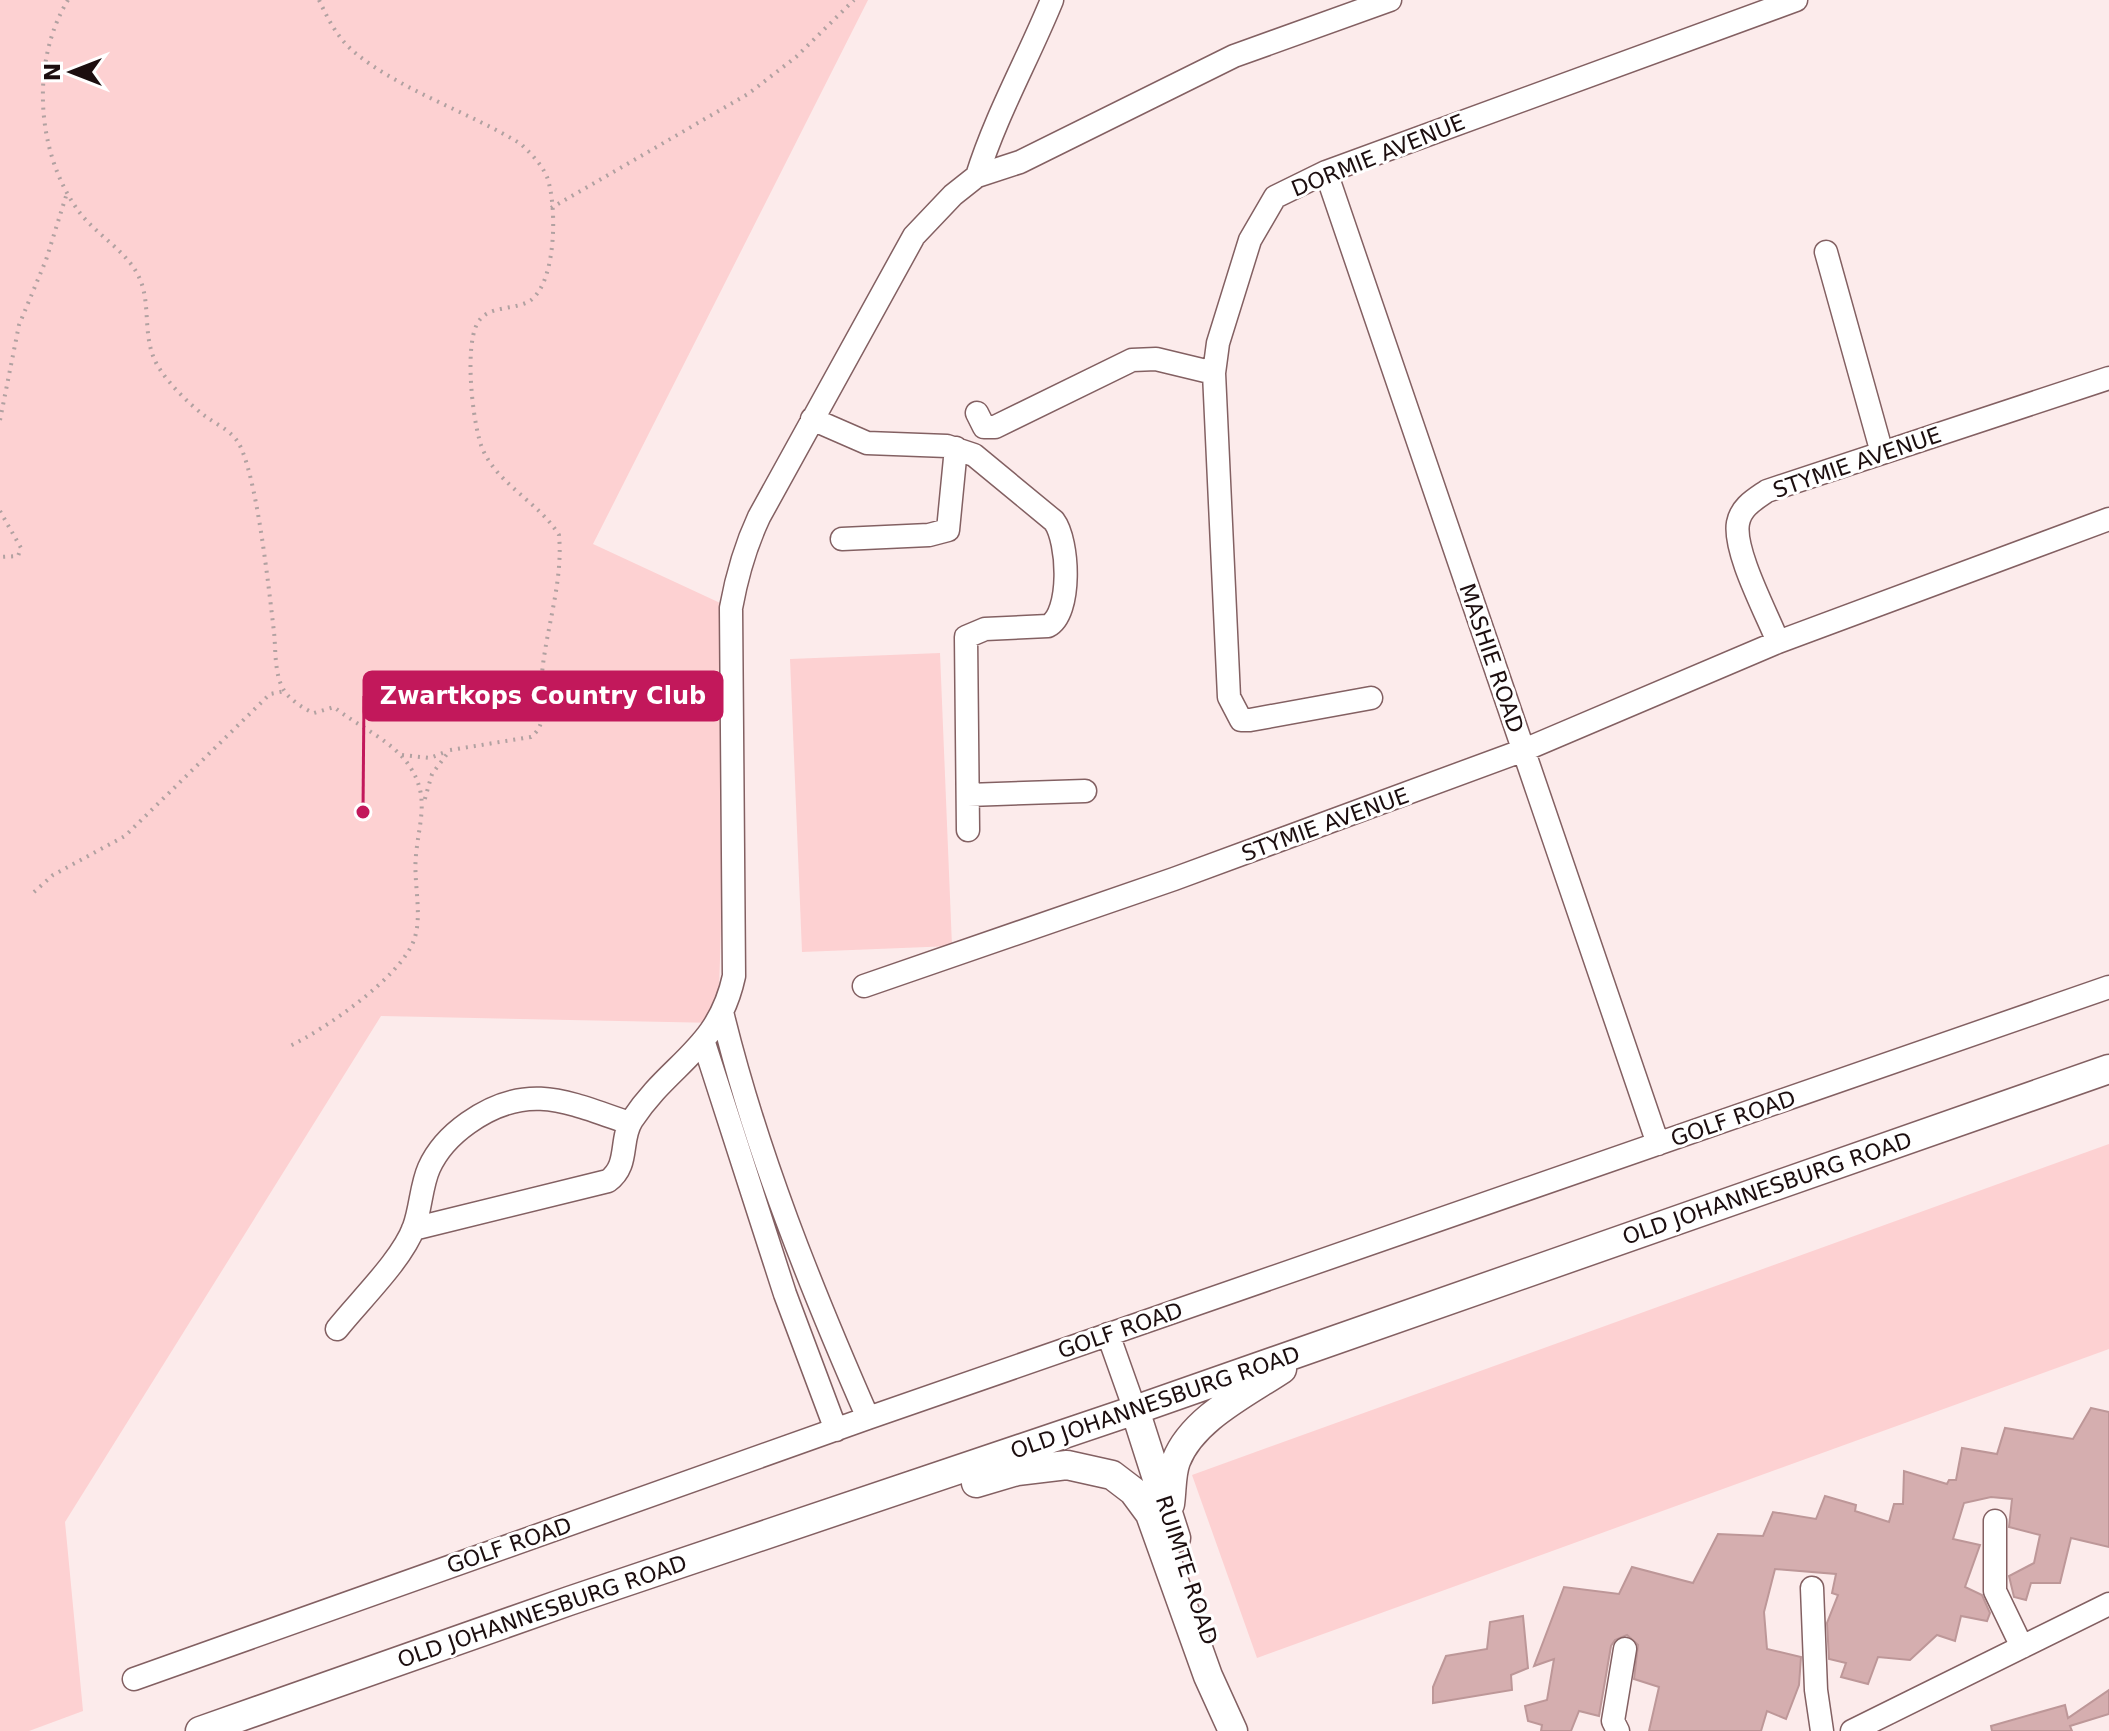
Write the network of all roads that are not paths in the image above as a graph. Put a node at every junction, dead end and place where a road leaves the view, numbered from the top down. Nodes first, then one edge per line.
1 (1052, 0) edge
2 (1390, 0) edge
3 (1796, 0) edge
4 (990, 134) junction
5 (1020, 162) junction
6 (1326, 172) junction
7 (977, 176) junction
8 (1826, 252) dead end
9 (1214, 373) junction
10 (2109, 378) edge
11 (977, 413) dead end
12 (812, 419) junction
13 (956, 448) junction
14 (1882, 453) junction
15 (2109, 519) edge
16 (842, 539) dead end
17 (1778, 642) junction
18 (1371, 698) dead end
19 (1524, 750) junction
20 (1085, 791) dead end
21 (968, 795) junction
22 (968, 830) dead end
23 (864, 986) dead end
24 (2109, 987) edge
25 (723, 1016) junction
26 (704, 1043) junction
27 (2109, 1069) edge
28 (629, 1123) junction
29 (1658, 1144) junction
30 (413, 1229) junction
31 (337, 1329) dead end
32 (1108, 1334) junction
33 (1316, 1347) junction
34 (1135, 1410) junction
35 (868, 1418) junction
36 (836, 1430) junction
37 (855, 1505) junction
38 (1169, 1515) junction
39 (1995, 1521) dead end
40 (1812, 1588) dead end
41 (2109, 1604) edge
42 (2022, 1647) junction
43 (1625, 1649) dead end
44 (134, 1679) dead end
45 (200, 1731) edge
46 (1235, 1731) edge
47 (1618, 1731) edge
48 (1822, 1731) edge
49 (1854, 1731) edge

1 - 4 street
2 - 5 street
3 - 6 street, DORMIE AVENUE
4 - 5 street
4 - 7 street
5 - 7 street
6 - 9 street, DORMIE AVENUE
6 - 19 street, MASHIE ROAD
7 - 12 street
8 - 14 street
9 - 11 street
9 - 18 street, DORMIE AVENUE
10 - 14 street, STYMIE AVENUE
12 - 13 street
12 - 25 street
13 - 16 street
13 - 21 street
14 - 17 street, STYMIE AVENUE
15 - 17 street, STYMIE AVENUE
17 - 19 street, STYMIE AVENUE
19 - 23 street, STYMIE AVENUE
19 - 29 street, MASHIE ROAD
20 - 21 street
21 - 22 street
24 - 29 street, GOLF ROAD
25 - 26 street
25 - 35 street
26 - 28 street
26 - 36 street
27 - 33 main road, OLD JOHANNESBURG ROAD
28 - 30 street
28 - 30 street
29 - 32 street, GOLF ROAD
30 - 31 street
32 - 34 street
32 - 35 street, GOLF ROAD
33 - 34 main road, OLD JOHANNESBURG ROAD
33 - 38 main road
34 - 37 main road, OLD JOHANNESBURG ROAD
34 - 38 main road, RUIMTE ROAD
35 - 36 street, GOLF ROAD
36 - 44 street, GOLF ROAD
37 - 45 main road, OLD JOHANNESBURG ROAD
37 - 46 main road
38 - 46 main road, RUIMTE ROAD
39 - 42 street
40 - 48 street
41 - 42 street
42 - 49 street
43 - 47 street

